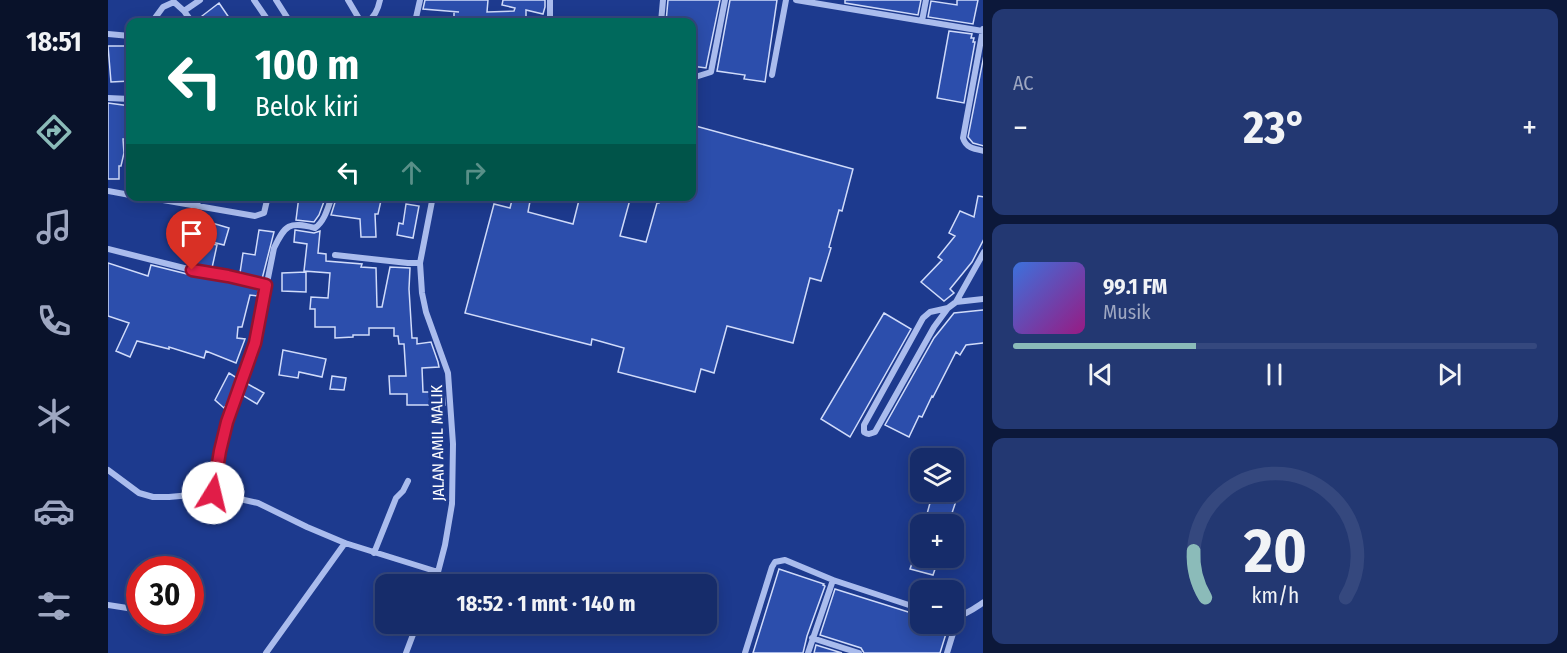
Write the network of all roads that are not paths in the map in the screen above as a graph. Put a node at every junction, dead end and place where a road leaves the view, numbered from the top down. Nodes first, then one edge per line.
1 (200, 0) edge
2 (254, 0) edge
3 (276, 0) edge
4 (348, 0) edge
5 (380, 0) edge
6 (420, 0) edge
7 (550, 0) edge
8 (663, 0) edge
9 (725, 0) edge
10 (786, 0) edge
11 (796, 0) edge
12 (926, 0) edge
13 (173, 1) edge
14 (184, 11) junction
15 (155, 18) edge
16 (189, 18) edge
17 (266, 18) edge
18 (288, 18) edge
19 (359, 18) edge
20 (373, 18) edge
21 (416, 18) edge
22 (550, 18) edge
23 (661, 18) edge
24 (922, 21) junction
25 (983, 30) edge
26 (108, 34) edge
27 (126, 36) edge
28 (772, 75) dead end
29 (696, 77) edge
30 (108, 98) edge
31 (126, 99) edge
32 (983, 151) edge
33 (108, 191) edge
34 (126, 194) edge
35 (168, 201) edge
36 (198, 201) edge
37 (267, 201) edge
38 (330, 201) edge
39 (432, 201) edge
40 (197, 206) junction
41 (108, 249) edge
42 (983, 254) edge
43 (335, 255) dead end
44 (420, 263) junction
45 (266, 285) junction
46 (983, 299) edge
47 (956, 302) junction
48 (948, 308) junction
49 (108, 470) edge
50 (408, 481) dead end
51 (213, 493) junction
52 (345, 543) junction
53 (374, 553) junction
54 (438, 572) joint
55 (833, 580) junction
56 (983, 603) edge
57 (108, 605) edge
58 (910, 605) edge
59 (126, 608) edge
60 (964, 614) edge
61 (413, 634) edge
62 (952, 634) edge
63 (812, 638) junction
64 (266, 653) edge
65 (406, 653) edge
66 (745, 653) edge
67 (808, 653) edge
68 (859, 653) edge
69 (947, 653) edge

1 - 14 street
2 - 17 street
3 - 18 street
4 - 19 street
5 - 20 street
6 - 21 street
7 - 22 street
8 - 23 street
9 - 29 street
10 - 28 street
11 - 24 street
12 - 24 street
13 - 14 street
13 - 15 street
14 - 16 street
24 - 25 street
25 - 32 street
26 - 27 street
30 - 31 street
33 - 34 street
35 - 40 street
36 - 40 street
37 - 40 street
38 - 45 street
39 - 44 street, JALAN AMIL MALIK
41 - 45 street
42 - 47 street
43 - 44 street
44 - 54 street, JALAN AMIL MALIK
45 - 51 street
46 - 47 street
47 - 48 street
48 - 48 street
49 - 51 street
50 - 53 street
51 - 52 street
52 - 53 street
52 - 64 street
53 - 54 street
55 - 58 street
55 - 63 street
55 - 66 street
56 - 60 street
57 - 59 street
61 - 65 street
62 - 69 street
63 - 67 street
63 - 68 street

